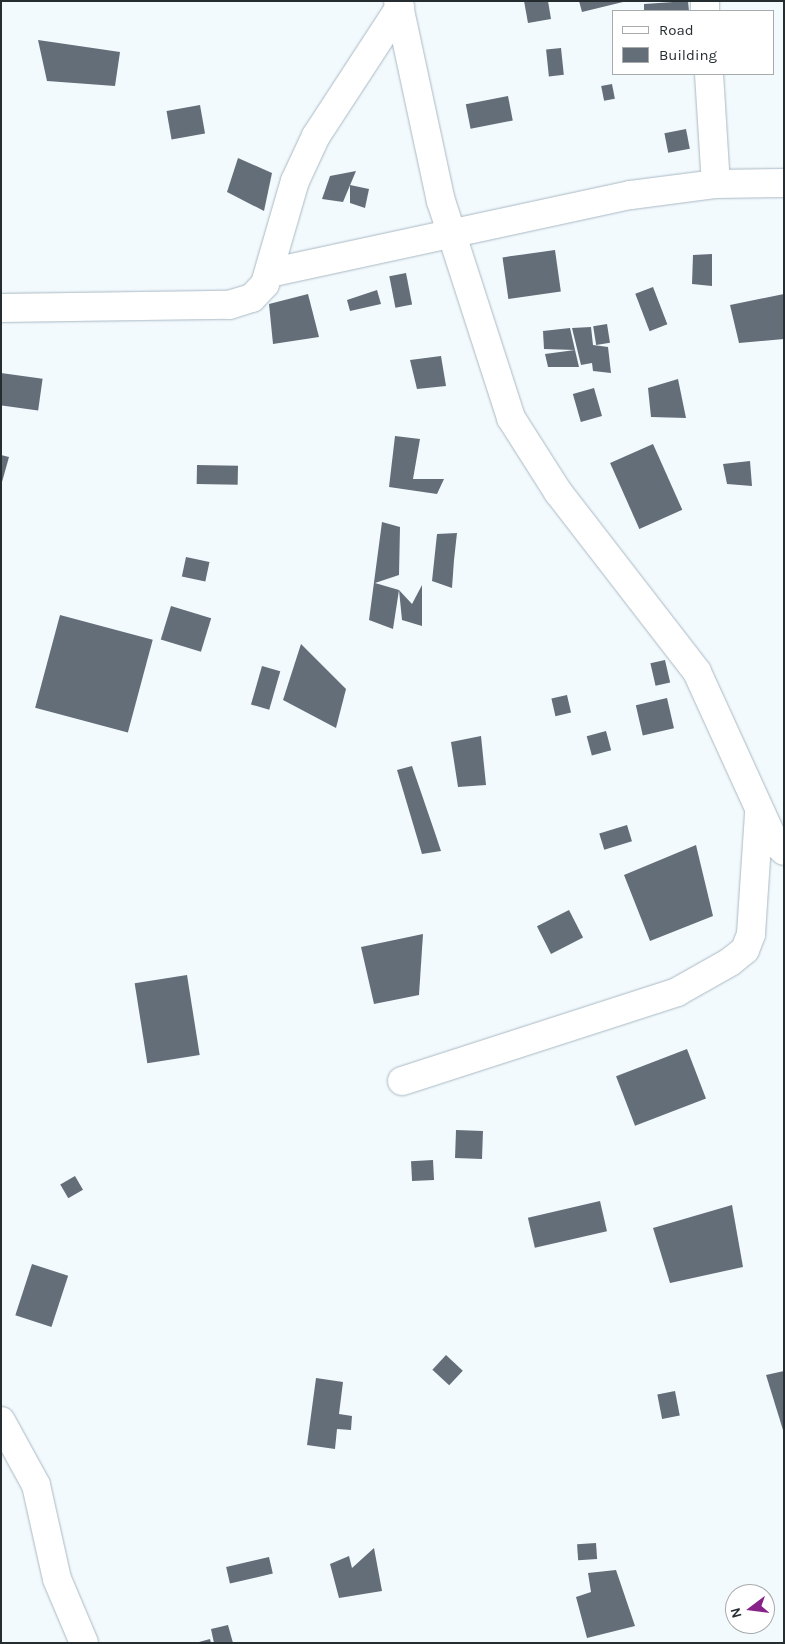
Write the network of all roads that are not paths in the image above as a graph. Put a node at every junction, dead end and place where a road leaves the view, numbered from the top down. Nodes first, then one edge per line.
1 (399, 4) edge
2 (709, 75) edge
3 (784, 182) edge
4 (716, 184) junction
5 (451, 235) junction
6 (269, 273) junction
7 (1, 308) edge
8 (760, 810) junction
9 (784, 851) edge
10 (402, 1081) dead end
11 (1, 1421) edge
12 (84, 1643) edge

1 - 5 street
1 - 6 street
2 - 4 street
3 - 4 street
4 - 5 street
5 - 6 street
5 - 8 street
6 - 7 street
8 - 9 street
8 - 10 street
11 - 12 street

